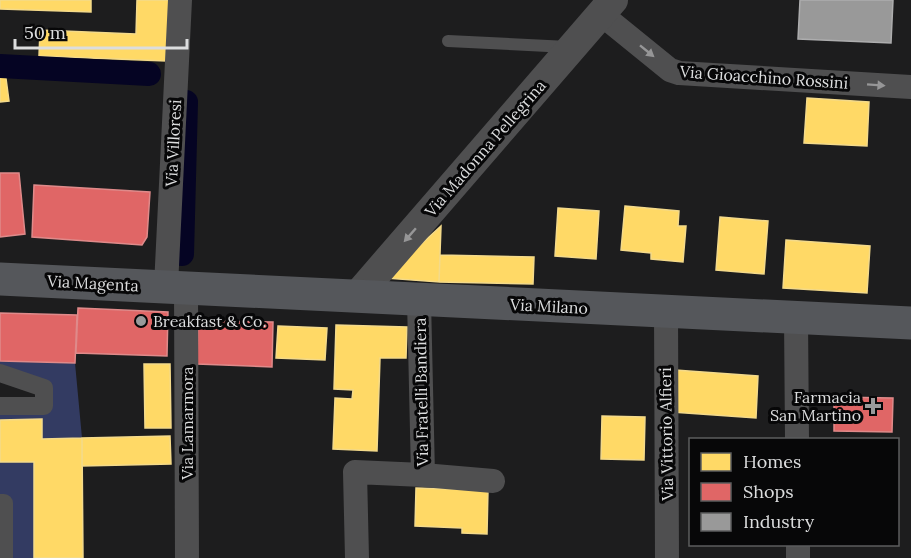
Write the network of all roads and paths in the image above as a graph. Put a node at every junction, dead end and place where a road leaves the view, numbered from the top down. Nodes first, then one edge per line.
1 (180, 0) edge
2 (607, 7) edge
3 (448, 41) dead end
4 (572, 47) junction
5 (911, 87) edge
6 (0, 279) edge
7 (176, 287) junction
8 (357, 296) junction
9 (419, 300) junction
10 (666, 311) junction
11 (796, 317) junction
12 (911, 323) edge
13 (0, 374) edge
14 (0, 406) edge
15 (797, 438) edge
16 (423, 475) junction
17 (493, 480) dead end
18 (0, 503) edge
19 (4, 558) edge
20 (187, 558) edge
21 (357, 558) edge
22 (667, 558) edge

1 - 7 street, Via Villoresi
2 - 4 street, Via Madonna Pellegrina
2 -> 5 street, Via Gioacchino Rossini
3 - 4 lane
4 -> 8 street, Via Madonna Pellegrina
6 - 7 main road, Via Magenta
7 - 8 main road, Via Milano
7 - 20 street, Via Lamarmora
8 - 9 main road, Via Milano
9 - 10 main road, Via Milano
9 - 16 street, Via Fratelli Bandiera
10 - 11 main road, Via Milano
10 - 22 street, Via Vittorio Alfieri
11 - 12 main road, Via Milano
11 - 15 street
13 - 14 street
16 - 17 street
16 - 21 street, Via Fratelli Bandiera
18 - 19 street

